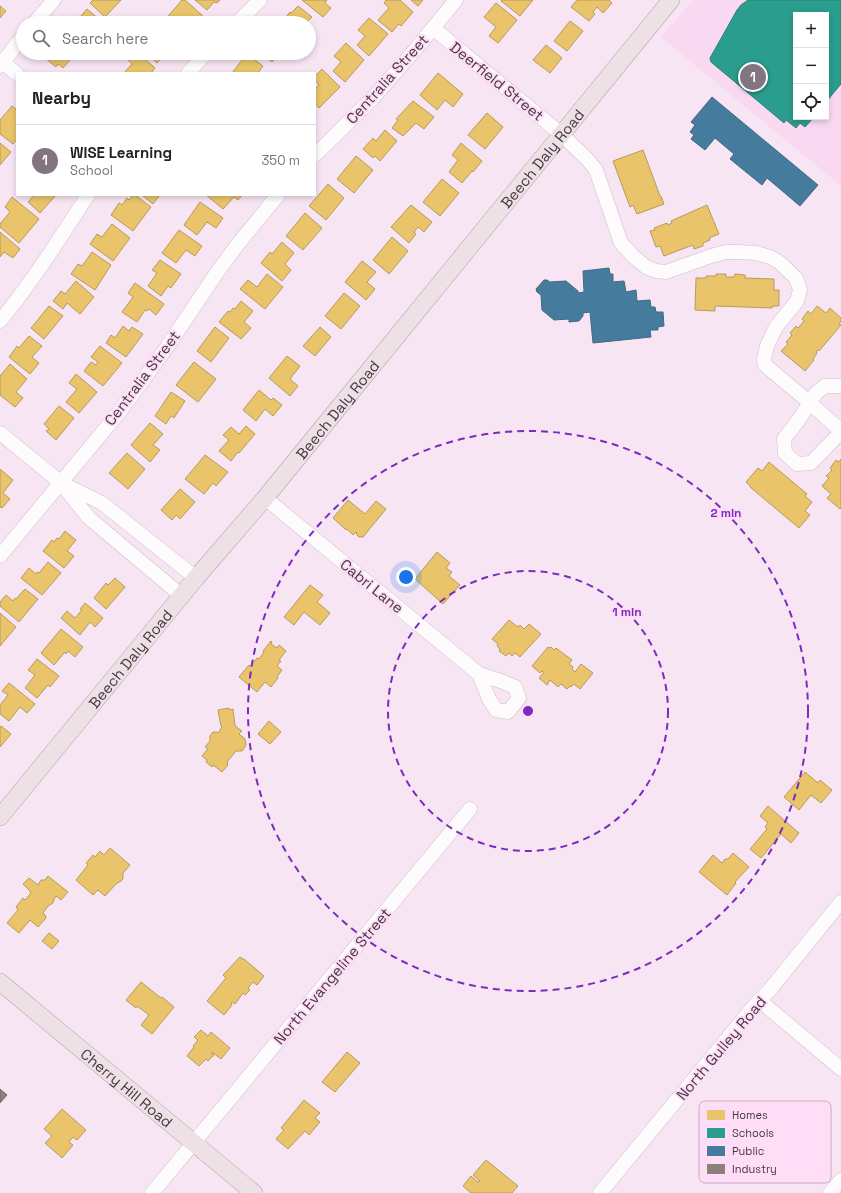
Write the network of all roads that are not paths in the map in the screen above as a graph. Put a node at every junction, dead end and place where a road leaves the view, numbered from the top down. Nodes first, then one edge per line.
1 (54, 0) edge
2 (260, 0) edge
3 (456, 0) edge
4 (671, 0) edge
5 (40, 16) edge
6 (243, 16) edge
7 (433, 28) junction
8 (16, 45) edge
9 (200, 60) edge
10 (1, 63) edge
11 (189, 72) edge
12 (16, 73) edge
13 (561, 134) junction
14 (316, 154) edge
15 (87, 196) edge
16 (277, 196) edge
17 (0, 321) edge
18 (841, 386) edge
19 (809, 402) junction
20 (841, 431) edge
21 (0, 433) edge
22 (60, 482) junction
23 (265, 498) junction
24 (0, 556) edge
25 (196, 578) junction
26 (182, 596) junction
27 (480, 674) dead end
28 (470, 809) dead end
29 (0, 817) edge
30 (841, 902) edge
31 (0, 982) edge
32 (759, 1000) junction
33 (841, 1069) edge
34 (194, 1142) junction
35 (841, 1180) edge
36 (152, 1193) edge
37 (254, 1193) edge
38 (600, 1193) edge
39 (830, 1193) edge

1 - 5 street
2 - 6 street
3 - 7 street, Centralia Street
4 - 13 main road, Beech Daly Road
7 - 13 street, Deerfield Street
7 - 14 street, Centralia Street
8 - 10 street
9 - 11 street
10 - 12 street
13 - 19 street, Deerfield Street
13 - 23 main road, Beech Daly Road
15 - 17 street
16 - 22 street, Centralia Street
18 - 19 street
19 - 20 street, Deerfield Street
19 - 20 street
21 - 22 street
22 - 24 street, Centralia Street
22 - 25 street
22 - 26 street
23 - 25 main road, Beech Daly Road
23 - 27 street, Cabri Lane
25 - 26 main road, Beech Daly Road
26 - 29 main road, Beech Daly Road
28 - 34 street, North Evangeline Street
30 - 32 street, North Gulley Road
31 - 34 main road, Cherry Hill Road
32 - 33 street
32 - 38 street, North Gulley Road
34 - 36 street, North Evangeline Street
34 - 37 main road, Cherry Hill Road
35 - 39 street

